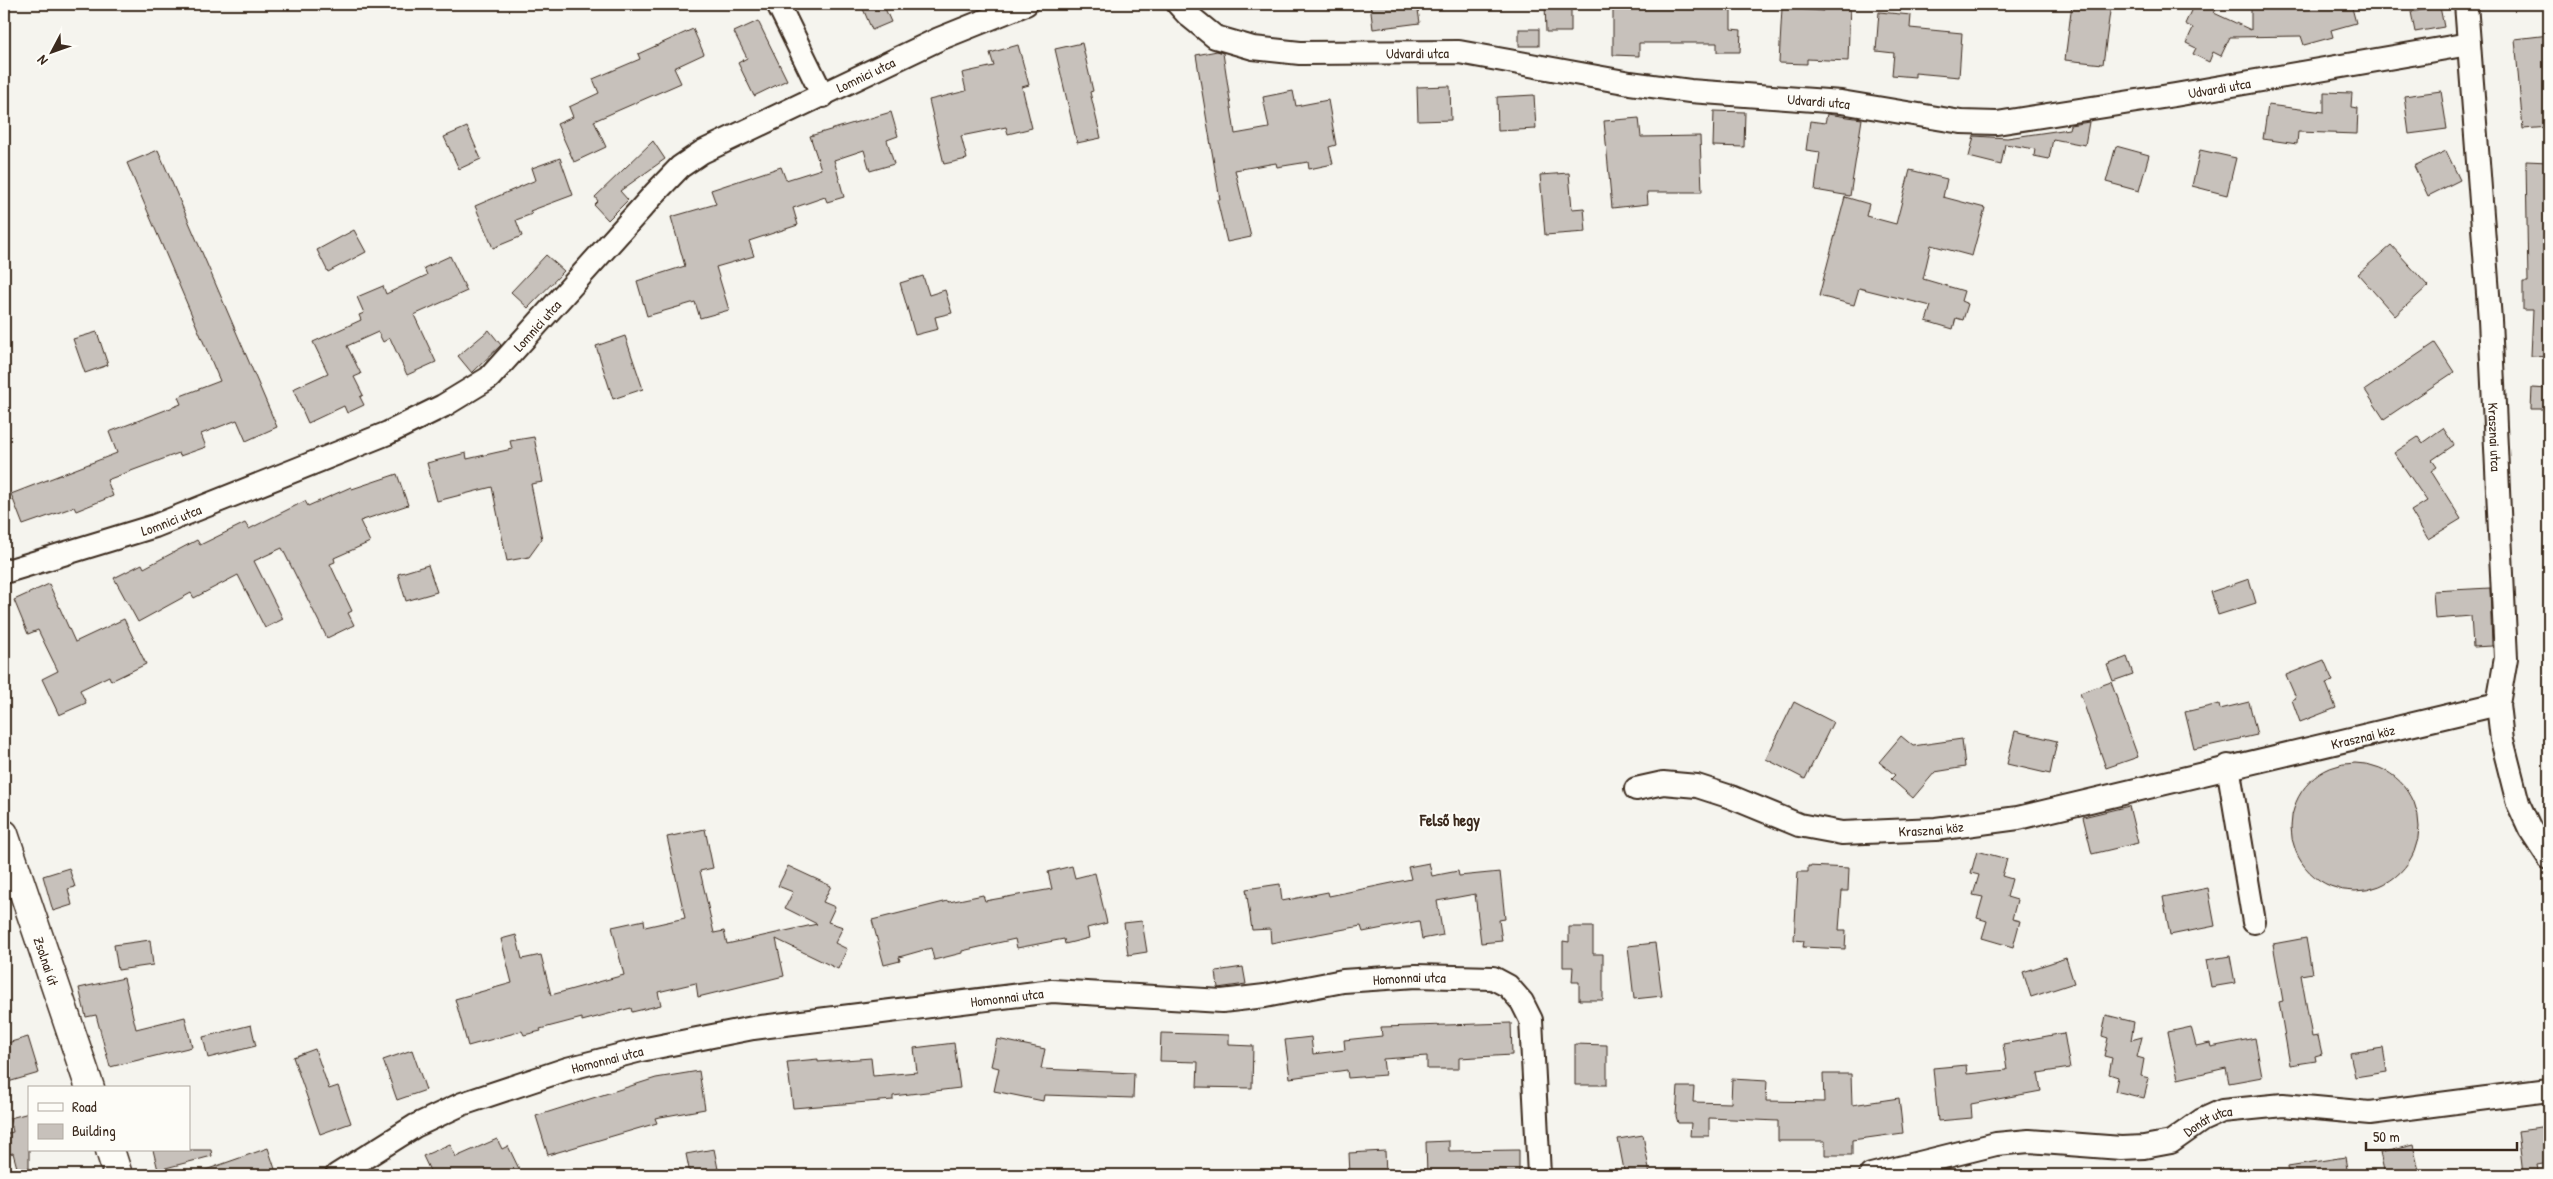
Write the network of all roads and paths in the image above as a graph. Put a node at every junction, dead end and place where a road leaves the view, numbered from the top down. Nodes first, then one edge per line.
1 (778, 4) edge
2 (1026, 4) edge
3 (1178, 4) edge
4 (2466, 4) edge
5 (2469, 44) junction
6 (823, 96) junction
7 (4, 572) edge
8 (2498, 704) junction
9 (2228, 766) junction
10 (1636, 789) dead end
11 (4, 834) edge
12 (2549, 858) edge
13 (2254, 922) dead end
14 (89, 1086) edge
15 (2549, 1090) edge
16 (111, 1152) edge
17 (118, 1175) edge
18 (338, 1175) edge
19 (1539, 1175) edge
20 (1871, 1175) edge

1 - 6 street
2 - 6 street, Lomnici utca
3 - 5 street, Udvardi utca
4 - 5 street, Krasznai utca
5 - 8 street, Krasznai utca
6 - 7 street, Lomnici utca
8 - 9 street, Krasznai köz
8 - 12 street, Krasznai utca
9 - 10 street, Krasznai köz
9 - 13 street
11 - 14 street, Zsolnai út
15 - 20 street, Donát utca
16 - 17 street
18 - 19 street, Homonnai utca

